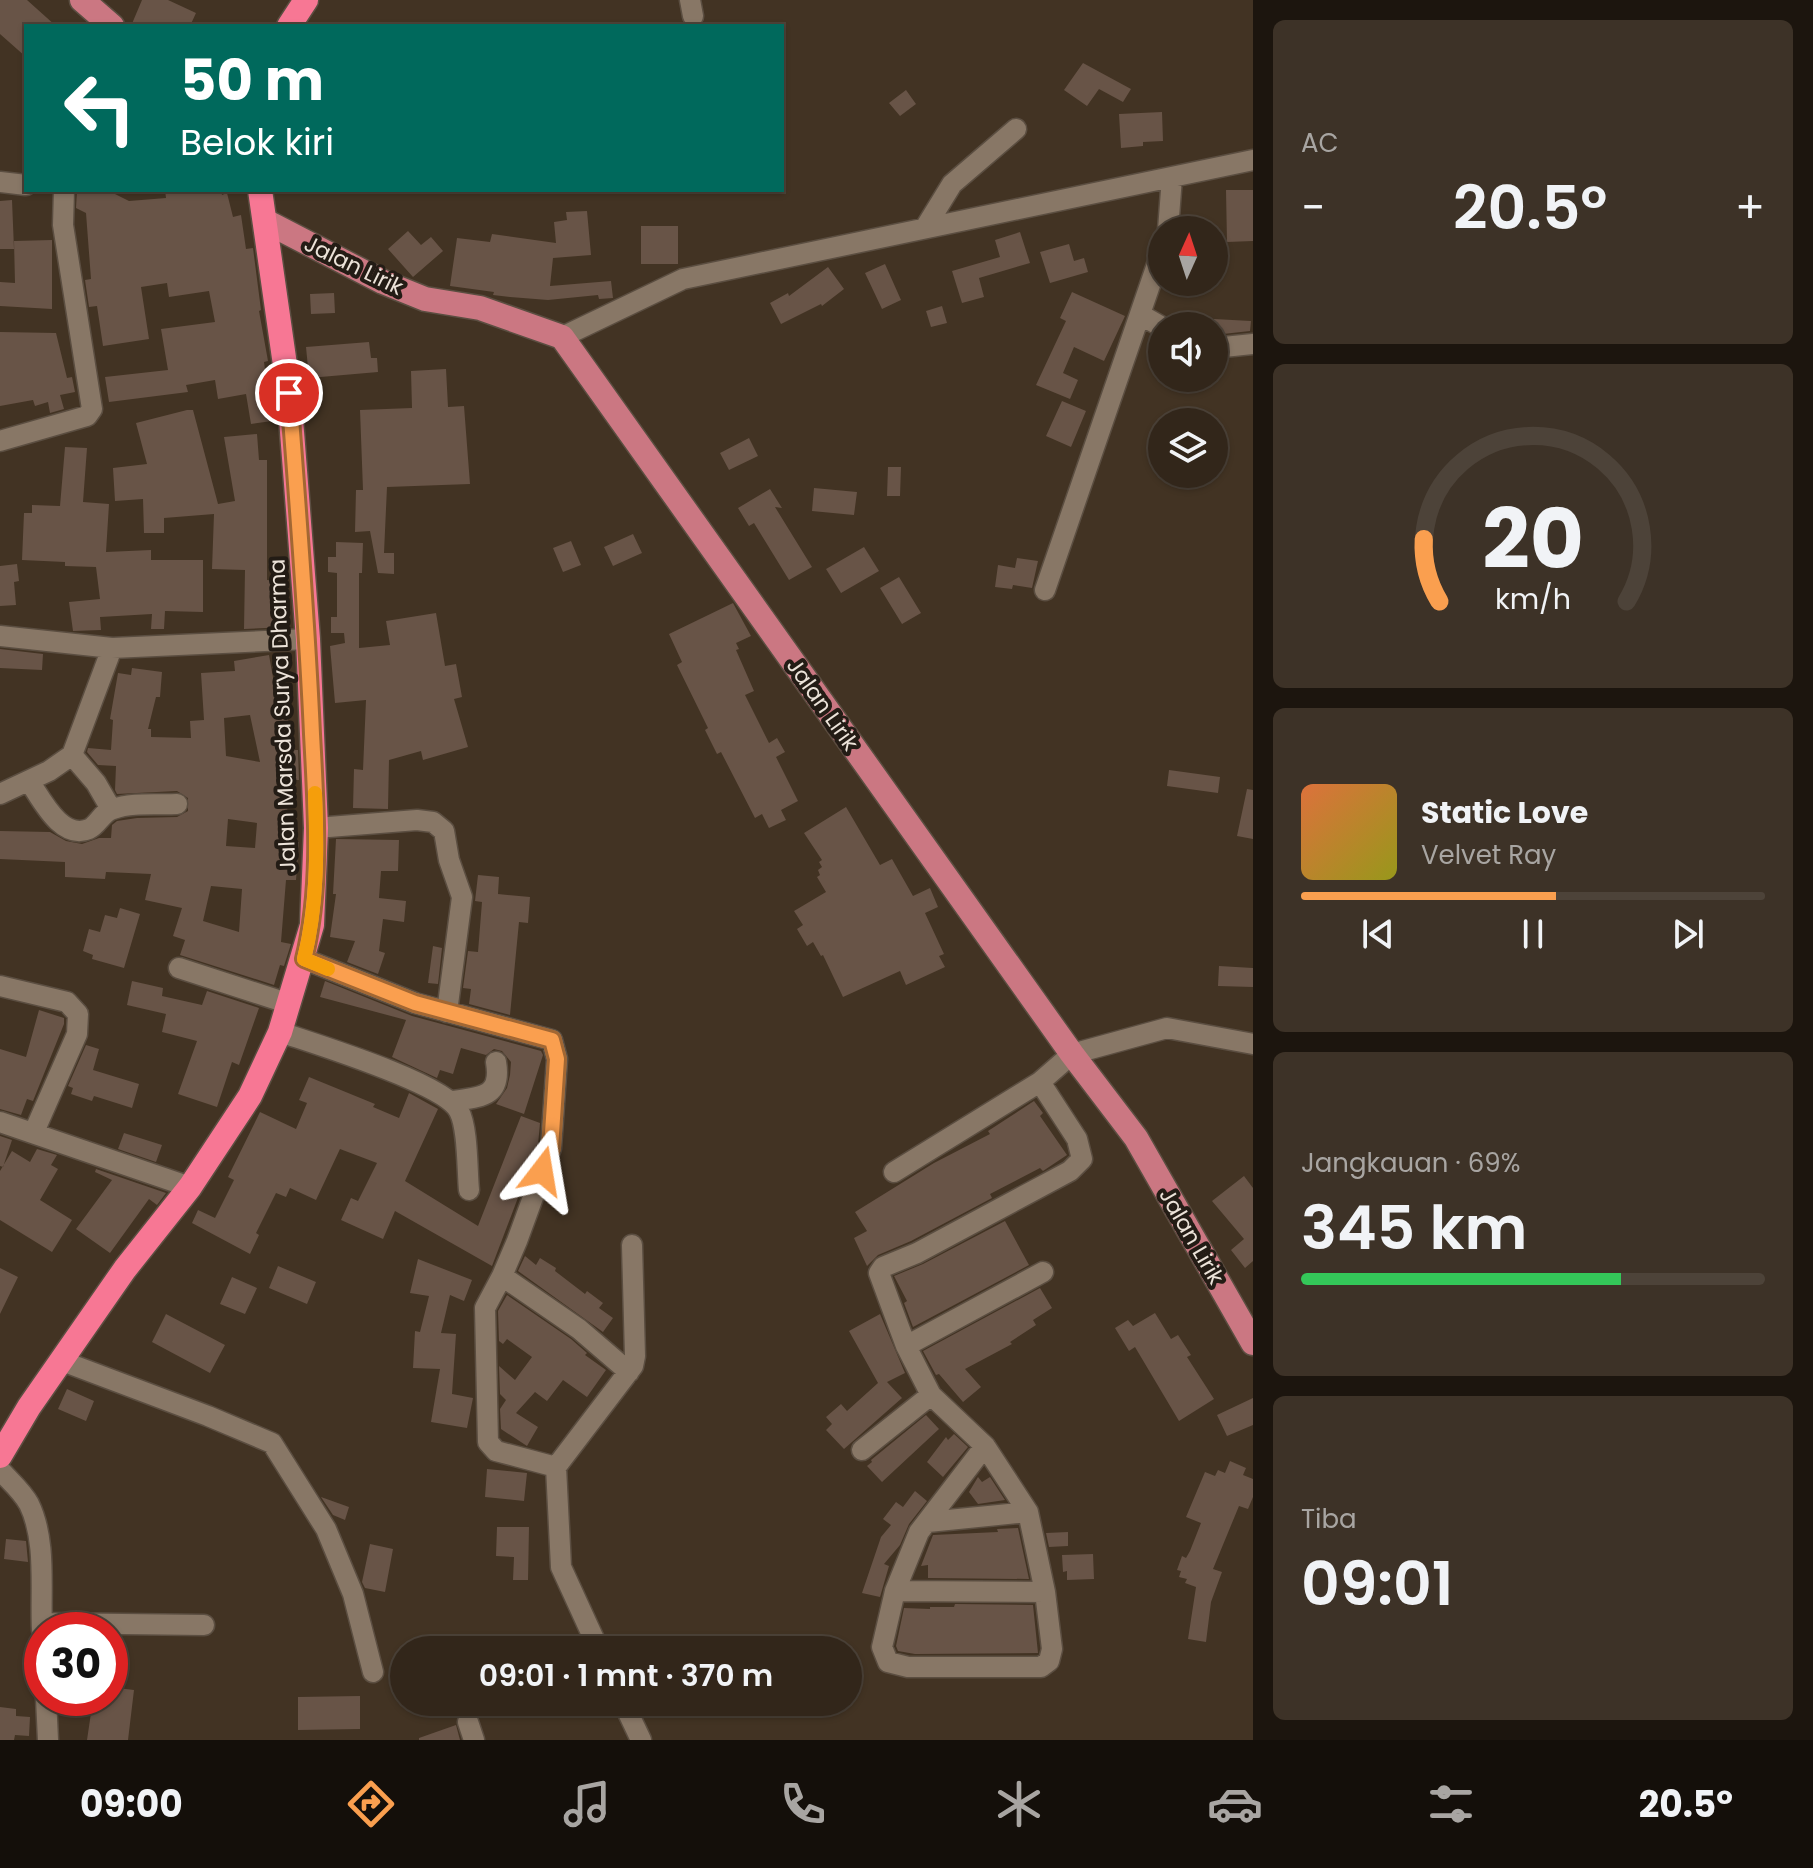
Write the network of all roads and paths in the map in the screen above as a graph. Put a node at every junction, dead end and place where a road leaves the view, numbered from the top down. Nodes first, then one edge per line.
1 (82, 0) edge
2 (306, 0) edge
3 (110, 24) edge
4 (290, 24) edge
5 (1016, 129) dead end
6 (1253, 160) edge
7 (1172, 177) junction
8 (0, 182) edge
9 (24, 185) edge
10 (64, 192) edge
11 (260, 192) edge
12 (1169, 216) edge
13 (265, 221) junction
14 (925, 228) junction
15 (1148, 293) edge
16 (1141, 315) junction
17 (1148, 319) edge
18 (562, 337) junction
19 (1253, 344) edge
20 (1228, 347) edge
21 (0, 441) edge
22 (1045, 590) dead end
23 (0, 636) edge
24 (308, 639) junction
25 (112, 648) junction
26 (72, 755) junction
27 (29, 781) junction
28 (0, 794) edge
29 (177, 804) dead end
30 (111, 809) junction
31 (316, 828) junction
32 (304, 959) junction
33 (179, 968) dead end
34 (0, 986) edge
35 (290, 1004) junction
36 (447, 1012) junction
37 (280, 1032) junction
38 (1253, 1044) edge
39 (1072, 1054) junction
40 (496, 1062) dead end
41 (1040, 1082) junction
42 (453, 1101) junction
43 (0, 1122) edge
44 (34, 1132) junction
45 (894, 1172) dead end
46 (190, 1187) junction
47 (469, 1190) dead end
48 (632, 1245) dead end
49 (1043, 1272) dead end
50 (502, 1276) junction
51 (1253, 1343) edge
52 (906, 1346) junction
53 (62, 1361) junction
54 (629, 1372) junction
55 (931, 1395) junction
56 (985, 1446) junction
57 (862, 1450) dead end
58 (0, 1456) edge
59 (556, 1467) junction
60 (0, 1470) edge
61 (1028, 1512) junction
62 (928, 1522) junction
63 (895, 1591) junction
64 (1045, 1592) junction
65 (42, 1612) edge
66 (128, 1625) edge
67 (204, 1625) dead end
68 (593, 1636) edge
69 (373, 1672) dead end
70 (47, 1716) edge
71 (630, 1716) edge
72 (48, 1740) edge
73 (641, 1740) edge

1 - 3 main road
2 - 4 highway
5 - 14 street
6 - 7 street
7 - 12 street
7 - 14 street
8 - 9 street
10 - 21 street
11 - 13 highway, Jalan Marsda Surya Dharma
13 - 18 main road, Jalan Lirik
13 - 24 highway, Jalan Marsda Surya Dharma
14 - 18 street
15 - 16 street
16 - 17 street
16 - 22 street
18 - 39 main road, Jalan Lirik
19 - 20 street
23 - 25 street
24 - 25 street
24 - 31 highway, Jalan Marsda Surya Dharma
25 - 26 street
26 - 27 street
26 - 30 street
27 - 28 street
27 - 30 street
29 - 30 street
31 - 32 highway, Jalan Marsda Surya Dharma
31 - 36 street
32 - 35 highway, Jalan Marsda Surya Dharma
32 - 36 street
33 - 35 street
34 - 44 street
35 - 37 highway, Jalan Marsda Surya Dharma
36 - 50 street
37 - 42 street
37 - 46 highway, Jalan Marsda Surya Dharma
38 - 39 street
39 - 41 street
39 - 51 main road, Jalan Lirik
40 - 42 street
41 - 45 street
41 - 52 street
42 - 47 street
43 - 44 street
44 - 46 street
46 - 53 highway, Jalan Marsda Surya Dharma
48 - 54 street
49 - 52 street
50 - 54 street
50 - 59 street
52 - 55 street
53 - 58 highway, Jalan Marsda Surya Dharma
53 - 69 street
54 - 59 street
55 - 56 street
55 - 57 street
56 - 61 street
56 - 62 street
59 - 68 street
60 - 65 street
61 - 62 street
61 - 64 street
62 - 63 street
63 - 64 street
63 - 64 street
66 - 67 street
70 - 72 street
71 - 73 street

